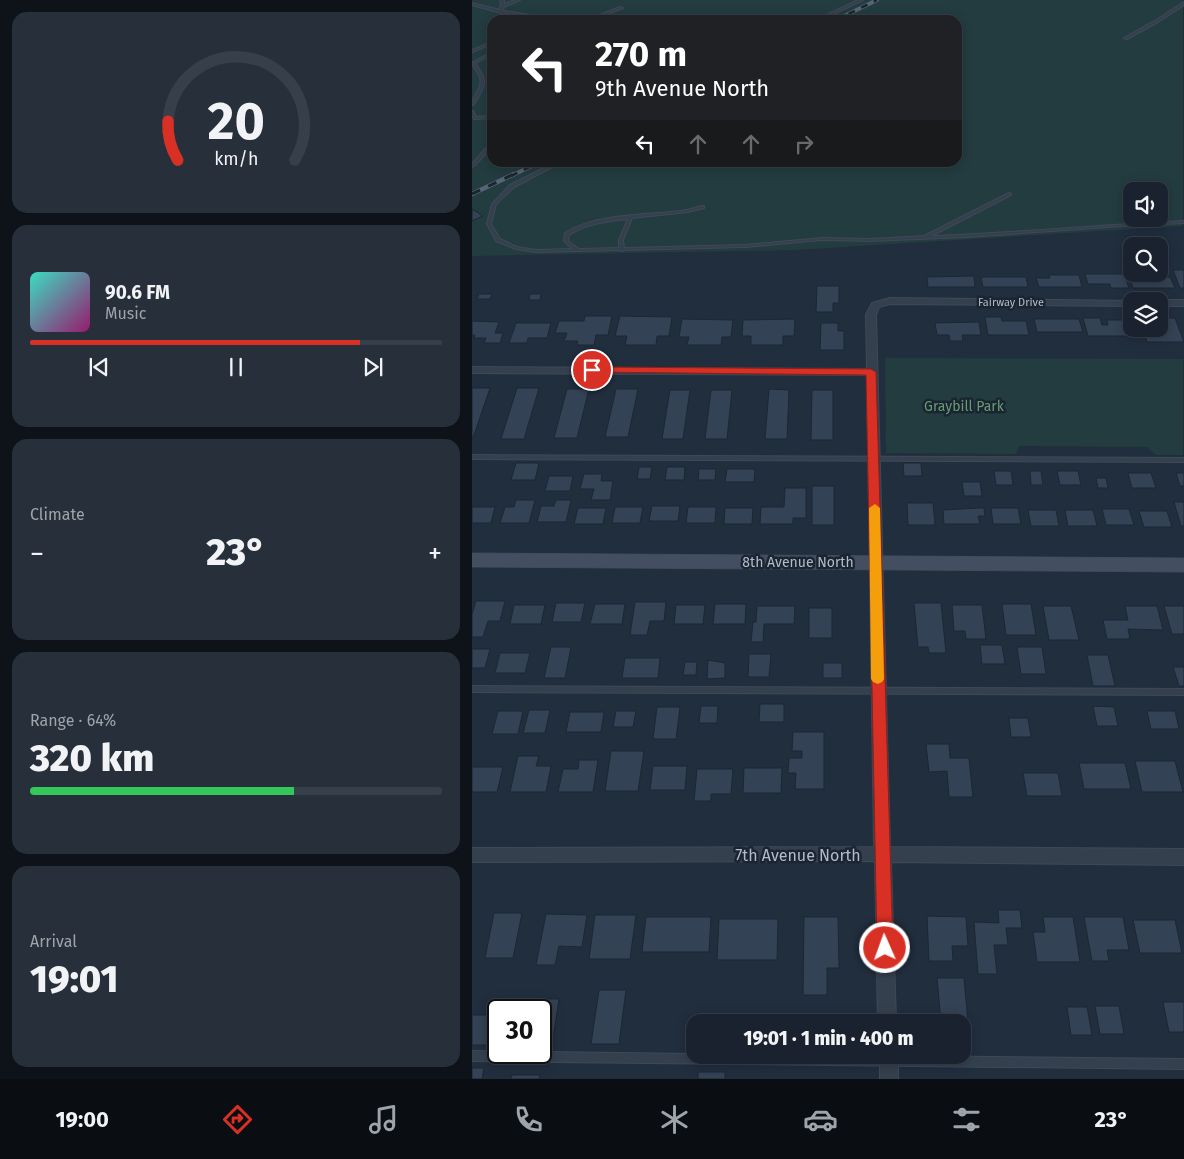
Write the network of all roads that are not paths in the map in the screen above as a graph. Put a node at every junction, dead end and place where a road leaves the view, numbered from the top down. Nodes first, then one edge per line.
1 (502, 0) edge
2 (518, 0) edge
3 (861, 0) edge
4 (473, 2) edge
5 (1184, 3) edge
6 (503, 6) junction
7 (621, 8) dead end
8 (502, 12) junction
9 (504, 15) edge
10 (524, 15) edge
11 (602, 15) edge
12 (829, 15) edge
13 (1126, 38) dead end
14 (487, 45) edge
15 (472, 51) edge
16 (487, 56) edge
17 (472, 104) edge
18 (472, 112) edge
19 (487, 118) edge
20 (487, 119) edge
21 (472, 124) edge
22 (487, 149) edge
23 (472, 166) edge
24 (550, 167) edge
25 (1009, 194) dead end
26 (702, 208) dead end
27 (630, 218) junction
28 (1184, 222) edge
29 (919, 238) junction
30 (622, 250) junction
31 (579, 251) junction
32 (1123, 302) edge
33 (1168, 303) edge
34 (1184, 303) edge
35 (472, 370) edge
36 (871, 372) junction
37 (472, 457) edge
38 (874, 458) junction
39 (1184, 460) edge
40 (472, 560) edge
41 (875, 563) junction
42 (1184, 565) edge
43 (472, 689) edge
44 (878, 690) junction
45 (1184, 692) edge
46 (882, 854) junction
47 (472, 855) edge
48 (1184, 857) edge
49 (888, 1014) edge
50 (472, 1056) edge
51 (1184, 1064) edge
52 (889, 1065) edge

1 - 6 lane
2 - 6 lane
3 - 12 lane
4 - 8 lane
5 - 13 lane
6 - 8 lane
7 - 11 lane
8 - 9 lane
8 - 10 lane
14 - 15 lane
16 - 17 lane
18 - 19 lane
20 - 21 lane
22 - 23 lane
24 - 31 lane
25 - 29 lane
26 - 27 lane
27 - 30 lane
27 - 31 lane
28 - 29 lane
29 - 30 lane
30 - 31 lane
32 - 36 street, Fairway Drive
33 - 34 street
35 - 36 street
36 - 38 street
37 - 38 lane
38 - 39 lane
38 - 41 street
40 - 41 street, 8th Avenue North
41 - 42 street, 8th Avenue North
41 - 44 street
43 - 44 lane
44 - 45 lane
44 - 46 street
46 - 47 street, 7th Avenue North
46 - 48 street, 7th Avenue North
46 - 49 street
50 - 52 lane
51 - 52 lane

